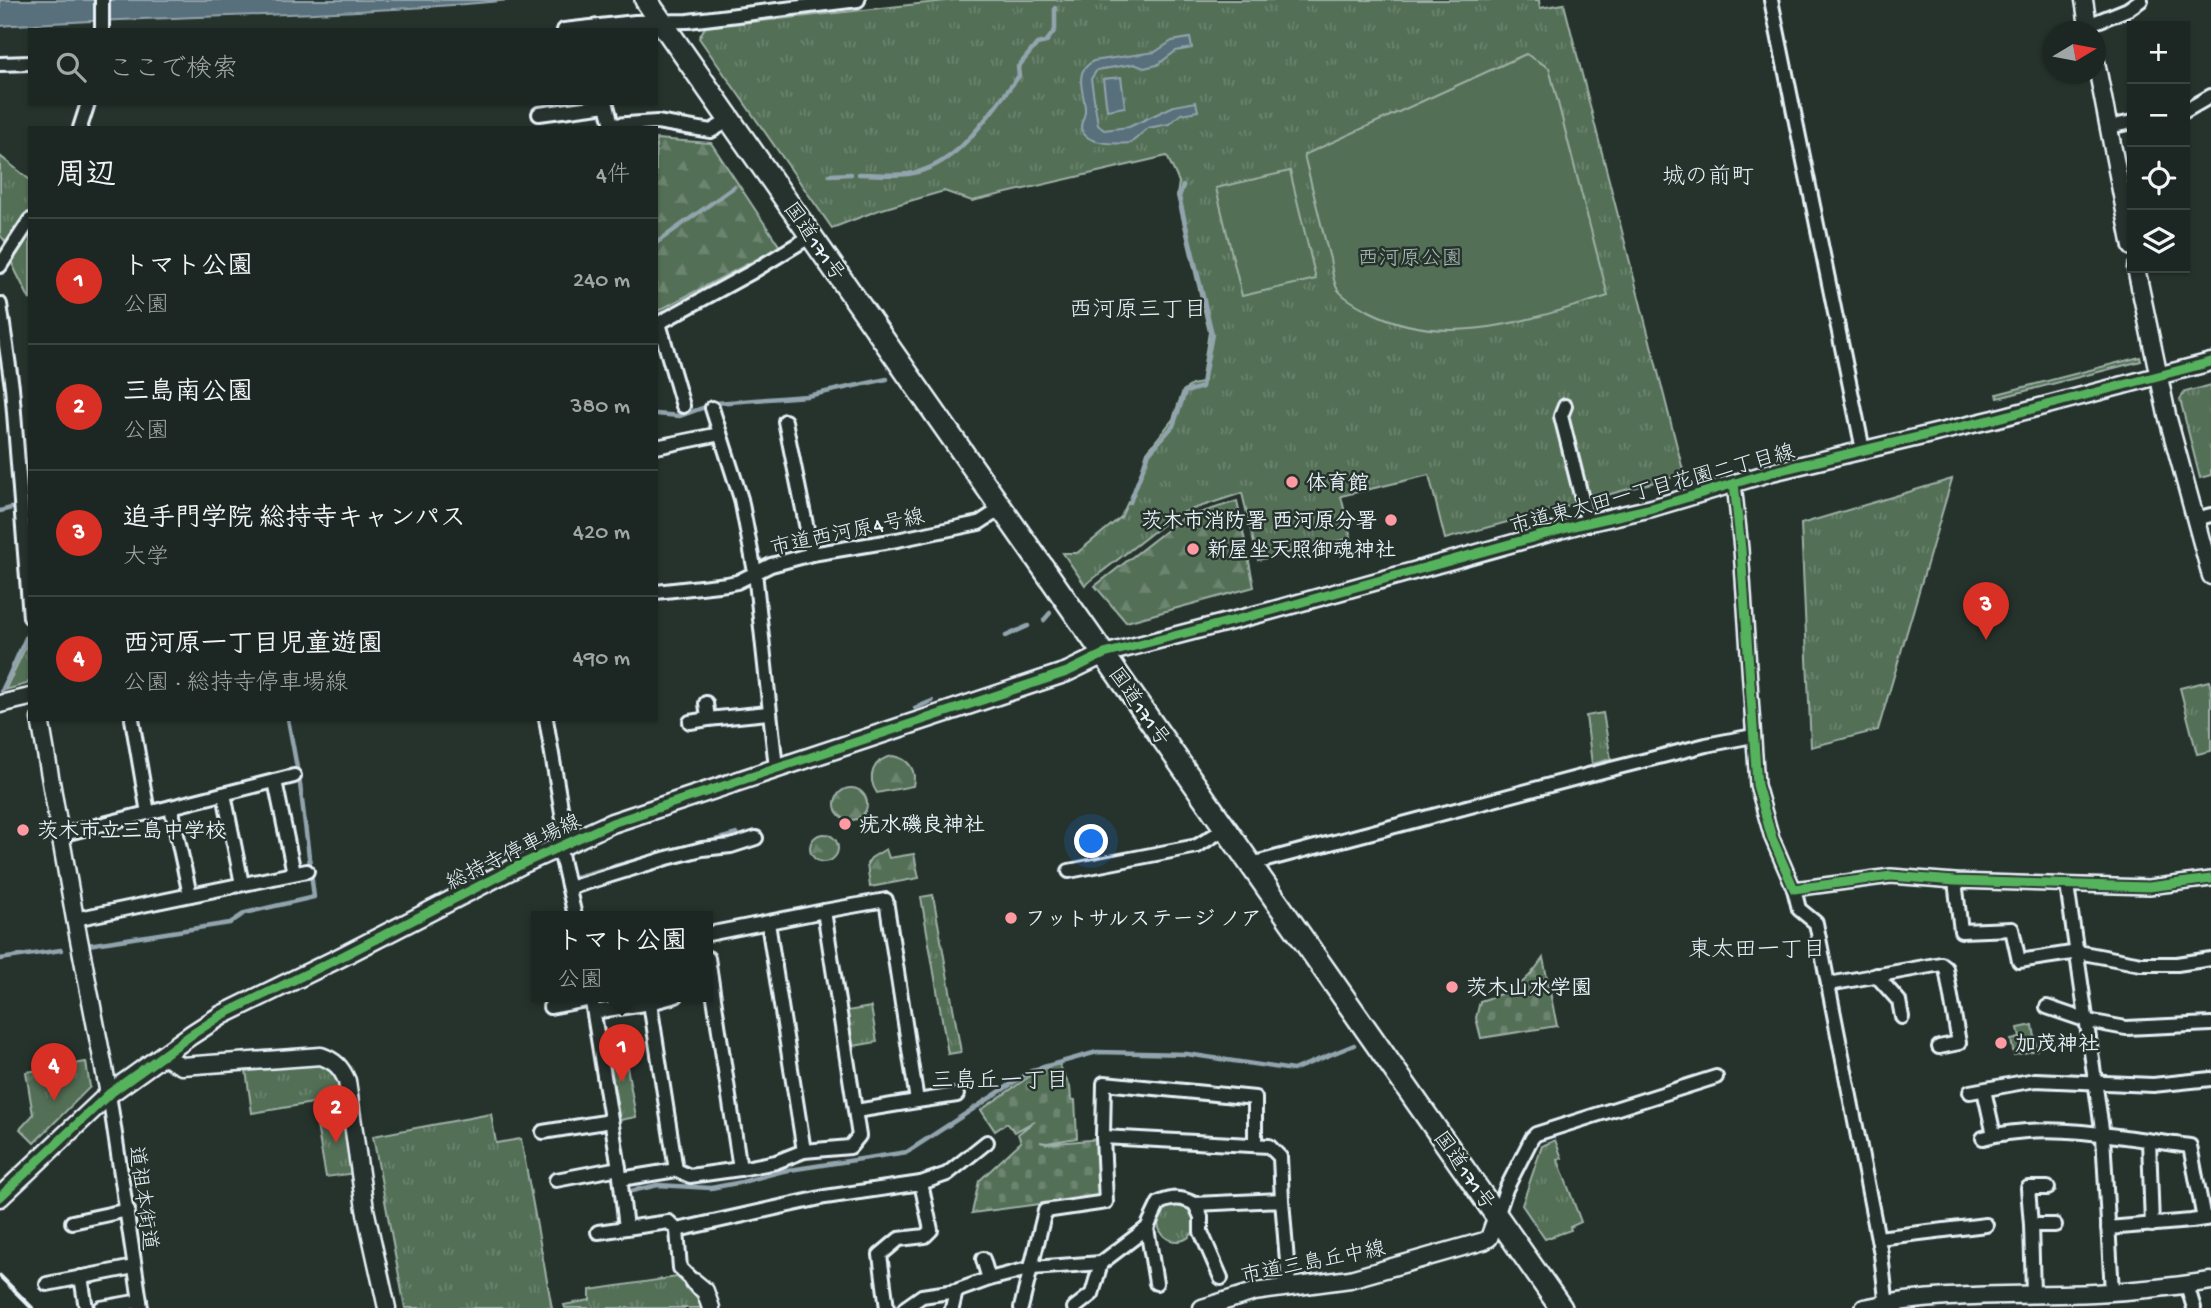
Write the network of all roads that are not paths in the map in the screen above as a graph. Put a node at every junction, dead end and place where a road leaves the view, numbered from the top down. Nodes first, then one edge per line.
1 (102, 0) edge
2 (858, 0) edge
3 (1771, 0) edge
4 (2084, 0) edge
5 (2141, 0) edge
6 (654, 12) edge
7 (2088, 21) edge
8 (2103, 21) edge
9 (102, 28) edge
10 (582, 28) edge
11 (28, 63) edge
12 (0, 64) edge
13 (2100, 84) edge
14 (2211, 96) edge
15 (87, 105) edge
16 (600, 105) edge
17 (607, 105) edge
18 (2190, 108) edge
19 (539, 114) dead end
20 (730, 120) junction
21 (2127, 123) edge
22 (81, 126) edge
23 (611, 126) edge
24 (2109, 127) junction
25 (2127, 221) edge
26 (28, 222) edge
27 (811, 236) junction
28 (2, 255) edge
29 (2137, 273) edge
30 (0, 304) edge
31 (2211, 362) edge
32 (2158, 376) junction
33 (1565, 406) dead end
34 (683, 407) dead end
35 (712, 408) dead end
36 (785, 421) dead end
37 (720, 434) junction
38 (658, 447) edge
39 (1863, 450) junction
40 (1734, 482) junction
41 (1002, 508) junction
42 (2203, 517) edge
43 (1588, 523) junction
44 (812, 554) junction
45 (755, 572) junction
46 (2211, 576) edge
47 (658, 592) edge
48 (28, 599) edge
49 (1104, 654) junction
50 (28, 697) edge
51 (706, 702) dead end
52 (0, 704) edge
53 (768, 713) junction
54 (708, 719) junction
55 (40, 721) edge
56 (131, 721) edge
57 (546, 721) edge
58 (690, 722) dead end
59 (1753, 736) junction
60 (776, 768) junction
61 (295, 776) dead end
62 (275, 781) junction
63 (224, 794) junction
64 (171, 807) junction
65 (148, 813) junction
66 (1226, 828) junction
67 (60, 835) junction
68 (756, 838) dead end
69 (559, 846) junction
70 (1251, 864) junction
71 (1069, 871) dead end
72 (2211, 879) edge
73 (1955, 881) junction
74 (242, 884) junction
75 (2067, 885) junction
76 (569, 888) junction
77 (1794, 889) junction
78 (190, 895) junction
79 (574, 911) edge
80 (824, 911) junction
81 (75, 919) junction
82 (768, 923) junction
83 (713, 933) edge
84 (2078, 952) junction
85 (2211, 958) edge
86 (1876, 975) junction
87 (1829, 984) junction
88 (654, 1002) edge
89 (712, 1002) edge
90 (592, 1003) edge
91 (650, 1003) junction
92 (550, 1007) dead end
93 (2047, 1007) dead end
94 (1902, 1017) dead end
95 (2088, 1021) junction
96 (2211, 1024) edge
97 (1939, 1047) dead end
98 (168, 1051) junction
99 (1716, 1077) dead end
100 (2211, 1079) edge
101 (2096, 1082) junction
102 (1983, 1090) junction
103 (1970, 1092) dead end
104 (109, 1094) junction
105 (957, 1095) dead end
106 (917, 1101) junction
107 (856, 1111) junction
108 (611, 1121) junction
109 (544, 1132) dead end
110 (2103, 1136) junction
111 (1103, 1137) junction
112 (2149, 1141) junction
113 (986, 1142) dead end
114 (1255, 1145) junction
115 (804, 1151) junction
116 (740, 1169) junction
117 (676, 1170) junction
118 (620, 1174) junction
119 (556, 1180) dead end
120 (921, 1182) junction
121 (2048, 1188) dead end
122 (0, 1197) edge
123 (1282, 1200) junction
124 (1195, 1204) junction
125 (128, 1210) junction
126 (1497, 1216) junction
127 (2207, 1218) edge
128 (72, 1222) dead end
129 (2152, 1224) junction
130 (1986, 1225) dead end
131 (2031, 1225) junction
132 (2054, 1225) dead end
133 (626, 1228) junction
134 (1147, 1228) junction
135 (2108, 1228) junction
136 (677, 1230) junction
137 (598, 1233) dead end
138 (1878, 1238) junction
139 (983, 1259) dead end
140 (1101, 1263) junction
141 (134, 1267) junction
142 (1032, 1268) junction
143 (81, 1277) junction
144 (1221, 1278) dead end
145 (989, 1279) junction
146 (2211, 1281) edge
147 (694, 1282) joint
148 (1156, 1283) dead end
149 (47, 1284) dead end
150 (2187, 1284) junction
151 (1289, 1286) junction
152 (956, 1291) junction
153 (2112, 1292) junction
154 (2032, 1293) junction
155 (140, 1304) edge
156 (1887, 1306) edge
157 (1210, 1307) edge
158 (86, 1308) edge
159 (101, 1308) edge
160 (387, 1308) edge
161 (711, 1308) edge
162 (887, 1308) edge
163 (905, 1308) edge
164 (952, 1308) edge
165 (1021, 1308) edge
166 (1074, 1308) edge
167 (1561, 1308) edge
168 (1864, 1308) edge
169 (2194, 1308) edge

1 - 9 street
2 - 6 street
3 - 39 street
4 - 7 street
5 - 8 street
6 - 10 street
6 - 20 highway, 国道171号
11 - 12 street
13 - 24 street
14 - 18 street
15 - 22 street
16 - 19 street
17 - 23 street
20 - 23 street
20 - 27 highway, 国道171号
21 - 24 street
24 - 25 street
26 - 28 street
27 - 34 street
27 - 41 highway, 国道171号
29 - 32 street
30 - 48 street
31 - 32 street, 市道東太田一丁目花園二丁目線
32 - 39 street, 市道東太田一丁目花園二丁目線
32 - 42 street
33 - 43 street
35 - 37 street
36 - 44 street
37 - 38 street
37 - 45 street
39 - 40 street, 市道東太田一丁目花園二丁目線
40 - 43 street, 市道東太田一丁目花園二丁目線
40 - 59 street
41 - 44 street, 市道西河原4号線
41 - 49 highway, 国道171号
42 - 46 street
43 - 49 street, 市道東太田一丁目花園二丁目線
44 - 45 street, 市道西河原4号線
45 - 47 street, 市道西河原4号線
45 - 53 street
49 - 60 main road, 総持寺停車場線
49 - 66 highway, 国道171号
50 - 52 street
51 - 54 street
53 - 54 street
53 - 60 street
54 - 58 street
55 - 67 street
56 - 65 street
57 - 69 street
59 - 70 street
59 - 77 street
60 - 69 main road, 総持寺停車場線
61 - 62 street
62 - 63 street
62 - 74 street
63 - 64 street
63 - 74 street
64 - 65 street
64 - 78 street
65 - 67 street
66 - 70 highway, 国道171号
66 - 71 street
67 - 81 street
68 - 76 street
69 - 76 street
69 - 98 main road, 総持寺停車場線
70 - 126 highway, 国道171号
72 - 75 street
73 - 75 street
73 - 77 street
73 - 84 street
74 - 78 street
75 - 84 street
76 - 79 street
77 - 87 street
78 - 81 street
80 - 82 street
80 - 106 street
80 - 107 street
81 - 104 street
82 - 83 street
82 - 115 street
84 - 85 street
84 - 95 street
86 - 87 street
86 - 94 street
86 - 97 street
87 - 138 street
88 - 91 street
89 - 116 street
90 - 91 street
90 - 92 street
90 - 108 street
91 - 117 street
93 - 95 street
95 - 96 street
95 - 101 street
98 - 104 main road, 総持寺停車場線
98 - 160 street
99 - 126 street
100 - 101 street
101 - 102 street
101 - 110 street
102 - 103 street
102 - 110 street
104 - 122 main road, 総持寺停車場線
104 - 125 street, 道祖本街道
105 - 106 street
106 - 107 street
107 - 115 street
108 - 109 street
108 - 118 street
110 - 112 street
110 - 135 street
111 - 114 street
111 - 114 street
111 - 142 street
112 - 127 street
112 - 129 street
113 - 120 street
114 - 123 street
115 - 116 street
116 - 117 street
117 - 118 street
118 - 119 street
118 - 133 street
120 - 136 street
120 - 162 street
121 - 131 street
123 - 124 street
123 - 151 street
124 - 134 street
124 - 144 street
125 - 128 street
125 - 141 street, 道祖本街道
126 - 151 street, 市道三島丘中線
126 - 167 highway, 国道171号
127 - 129 street
129 - 135 street
130 - 138 street
131 - 132 street
131 - 154 street
133 - 136 street
133 - 137 street
134 - 140 street
134 - 148 street
135 - 153 street
136 - 147 street
138 - 156 street
139 - 145 street
140 - 142 street
140 - 166 street
141 - 143 street
141 - 155 street, 道祖本街道
142 - 145 street
142 - 165 street
143 - 149 street
143 - 158 street
145 - 152 street
146 - 150 street
147 - 161 street
150 - 153 street
150 - 169 street
151 - 157 street, 市道三島丘中線
152 - 163 street
152 - 164 street
153 - 154 street
154 - 156 street
155 - 159 street
156 - 168 street

